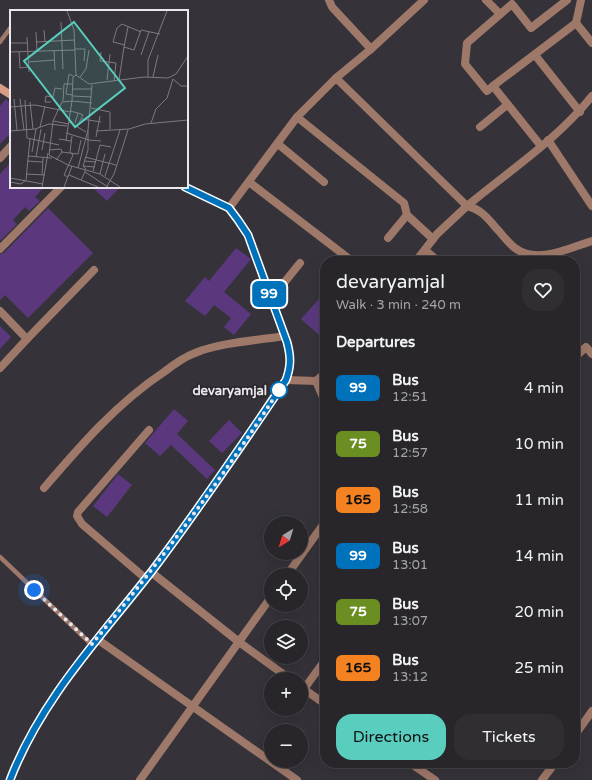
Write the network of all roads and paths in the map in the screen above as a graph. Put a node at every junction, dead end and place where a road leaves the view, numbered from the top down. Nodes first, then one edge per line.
1 (339, 0) edge
2 (424, 0) edge
3 (486, 0) edge
4 (567, 0) edge
5 (581, 0) edge
6 (331, 3) edge
7 (500, 14) junction
8 (576, 23) junction
9 (10, 28) edge
10 (0, 42) edge
11 (592, 43) edge
12 (371, 49) junction
13 (535, 55) junction
14 (336, 78) junction
15 (493, 86) junction
16 (592, 96) edge
17 (507, 105) junction
18 (580, 112) junction
19 (297, 117) junction
20 (480, 127) dead end
21 (548, 140) junction
22 (278, 144) junction
23 (541, 146) junction
24 (10, 147) edge
25 (0, 158) edge
26 (249, 182) junction
27 (324, 182) dead end
28 (60, 188) edge
29 (187, 188) edge
30 (467, 206) junction
31 (592, 206) edge
32 (229, 208) junction
33 (407, 215) junction
34 (388, 238) dead end
35 (433, 239) junction
36 (592, 241) edge
37 (0, 249) edge
38 (425, 250) junction
39 (345, 256) edge
40 (420, 256) edge
41 (432, 256) edge
42 (527, 256) edge
43 (541, 256) edge
44 (300, 263) dead end
45 (94, 270) dead end
46 (271, 299) junction
47 (0, 312) edge
48 (285, 336) junction
49 (27, 339) junction
50 (580, 352) edge
51 (592, 354) edge
52 (0, 368) edge
53 (320, 377) edge
54 (286, 380) junction
55 (316, 381) junction
56 (320, 390) edge
57 (149, 430) dead end
58 (44, 488) dead end
59 (320, 529) edge
60 (0, 557) edge
61 (292, 568) edge
62 (151, 572) junction
63 (145, 578) junction
64 (264, 607) edge
65 (94, 642) junction
66 (239, 642) junction
67 (320, 666) edge
68 (280, 672) edge
69 (308, 682) edge
70 (308, 692) edge
71 (320, 700) edge
72 (192, 705) junction
73 (592, 711) edge
74 (580, 728) edge
75 (417, 768) edge
76 (551, 768) edge
77 (10, 780) edge
78 (140, 780) edge
79 (297, 780) edge
80 (434, 780) edge
81 (542, 780) edge

1 - 6 street
2 - 12 street
3 - 7 street
4 - 7 street
5 - 8 street
6 - 12 street
7 - 15 street
8 - 11 street
8 - 13 street
9 - 10 lane
12 - 14 street
13 - 15 street
13 - 18 street
14 - 19 street
14 - 30 street
15 - 17 street
16 - 18 street
17 - 20 street
17 - 23 street
18 - 21 street
19 - 22 street
19 - 33 street
21 - 23 street
21 - 31 street
22 - 26 street
22 - 27 street
23 - 30 street
24 - 25 street
26 - 32 street
26 - 39 street
28 - 37 street
29 - 32 main road
30 - 35 street
30 - 42 street
32 - 46 main road
33 - 34 street
33 - 35 street
35 - 38 street
36 - 43 street
38 - 40 street
38 - 41 street
44 - 46 street
45 - 49 street
46 - 48 main road
47 - 49 street
48 - 54 main road
48 - 58 street
49 - 52 street
50 - 51 street
53 - 55 street
54 - 55 street
54 - 62 main road
55 - 56 street
57 - 63 street
59 - 61 street
60 - 65 lane
62 - 63 main road
62 - 66 street
63 - 65 main road
64 - 66 street
65 - 72 street
65 - 77 main road
66 - 68 street
66 - 72 street
67 - 69 street
70 - 71 street
72 - 78 street
72 - 79 street
73 - 74 street
75 - 80 street
76 - 81 street

